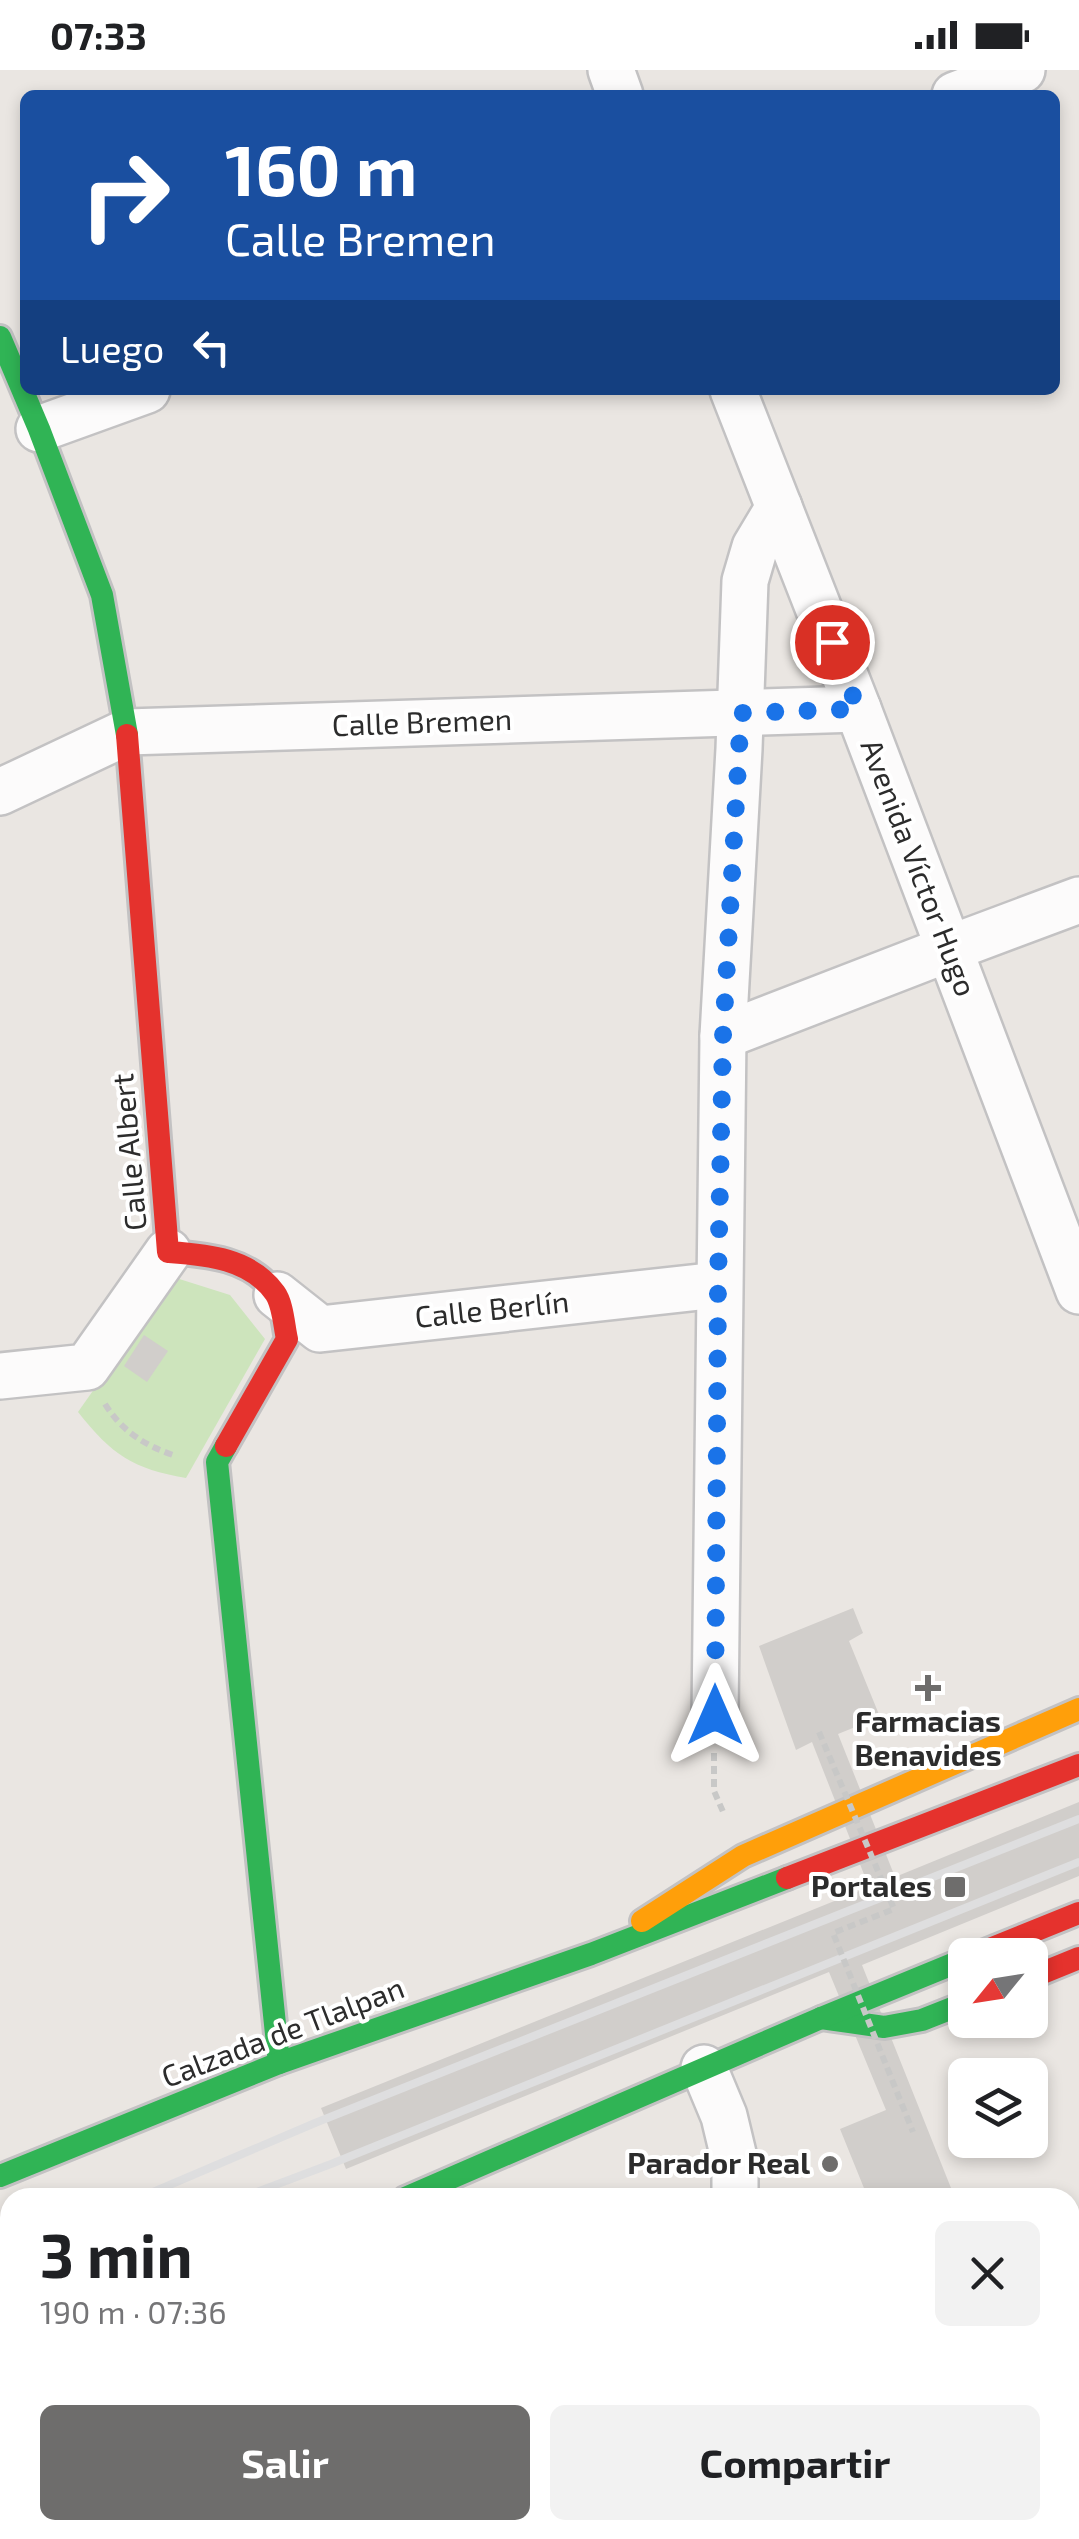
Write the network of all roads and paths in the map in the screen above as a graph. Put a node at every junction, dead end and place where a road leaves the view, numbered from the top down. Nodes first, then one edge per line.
1 (1022, 70) edge
2 (968, 90) edge
3 (0, 337) edge
4 (20, 384) edge
5 (25, 395) edge
6 (133, 395) edge
7 (736, 395) edge
8 (39, 429) junction
9 (779, 507) junction
10 (858, 709) junction
11 (741, 713) junction
12 (127, 732) junction
13 (0, 792) edge
14 (1079, 900) edge
15 (948, 948) junction
16 (723, 1036) junction
17 (168, 1252) junction
18 (718, 1285) junction
19 (1079, 1291) edge
20 (277, 1295) junction
21 (87, 1367) junction
22 (0, 1376) edge
23 (217, 1462) junction
24 (1079, 1710) edge
25 (715, 1715) joint
26 (819, 1732) dead end
27 (1079, 1765) edge
28 (743, 1856) junction
29 (1079, 1912) edge
30 (1016, 1938) edge
31 (591, 1954) junction
32 (1079, 1958) edge
33 (948, 1966) edge
34 (1048, 1971) edge
35 (948, 2010) edge
36 (820, 2018) junction
37 (279, 2063) junction
38 (704, 2068) junction
39 (913, 2132) dead end
40 (0, 2176) edge
41 (428, 2188) edge
42 (735, 2188) edge

1 - 2 street
3 - 4 main road, Calle Albert
5 - 8 main road, Calle Albert
6 - 8 street
7 - 9 street, Avenida Víctor Hugo
8 - 12 main road, Calle Albert
9 - 10 street, Avenida Víctor Hugo
9 - 11 street
10 - 11 street, Calle Bremen
10 - 15 street, Avenida Víctor Hugo
11 - 12 street, Calle Bremen
11 - 16 street
12 - 13 street, Calle Bremen
12 - 17 main road, Calle Albert
14 - 15 street
15 - 16 street
15 - 19 street, Avenida Víctor Hugo
16 - 18 street
17 - 20 main road, Calle Albert
17 - 21 street
18 - 20 street, Calle Berlín
18 - 25 street
20 - 23 main road
21 - 22 street
21 - 23 path
23 - 37 main road
24 - 28 main road, Calzada de Tlalpan
25 - 28 path
26 - 39 path, bridge
27 - 31 main road, Calzada de Tlalpan
28 - 31 main road, Calzada de Tlalpan
29 - 30 main road
31 - 37 main road, Calzada de Tlalpan
32 - 34 main road
33 - 36 main road
35 - 36 main road
36 - 38 main road
37 - 40 main road, Calzada de Tlalpan
38 - 41 main road
38 - 42 street

